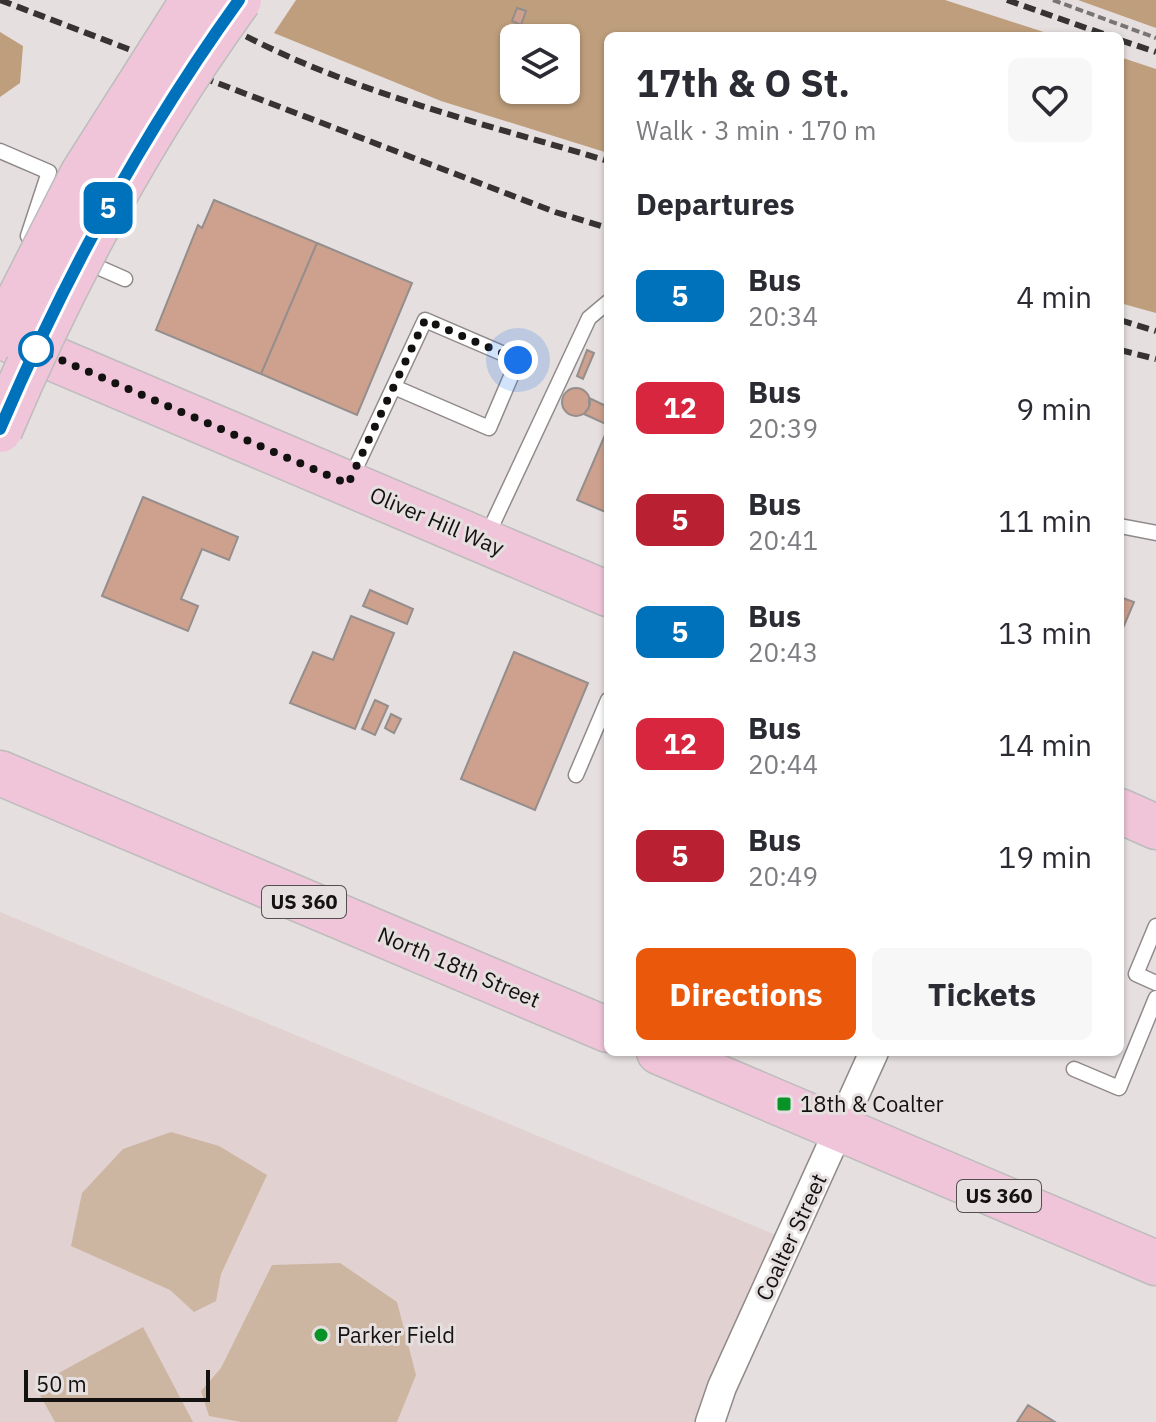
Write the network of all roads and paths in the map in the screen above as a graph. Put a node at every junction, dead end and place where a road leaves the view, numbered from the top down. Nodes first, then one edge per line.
1 (193, 0) edge
2 (239, 0) edge
3 (1053, 0) edge
4 (1156, 38) edge
5 (0, 151) edge
6 (71, 256) dead end
7 (125, 279) dead end
8 (604, 305) edge
9 (13, 336) edge
10 (394, 387) junction
11 (0, 430) edge
12 (348, 484) junction
13 (1124, 527) edge
14 (1156, 533) edge
15 (485, 542) junction
16 (604, 592) edge
17 (604, 709) edge
18 (0, 773) edge
19 (576, 775) dead end
20 (1124, 813) edge
21 (1156, 827) edge
22 (1156, 926) edge
23 (1156, 983) edge
24 (1156, 998) edge
25 (604, 1028) edge
26 (668, 1056) edge
27 (872, 1056) edge
28 (1074, 1069) dead end
29 (841, 1129) junction
30 (1156, 1263) edge
31 (710, 1422) edge

1 - 9 main road, bridge
2 - 11 main road, bridge
3 - 4 path
5 - 9 lane
6 - 7 lane
8 - 15 lane
9 - 12 main road, Oliver Hill Way
10 - 10 lane
10 - 12 lane
12 - 15 main road, Oliver Hill Way
13 - 14 lane
15 - 16 main road, Oliver Hill Way
17 - 19 lane
18 - 25 main road, North 18th Street / US 360
20 - 21 main road
22 - 23 lane
24 - 28 lane
26 - 29 main road, US 360
27 - 29 street, Coalter Street
29 - 30 main road, US 360
29 - 31 street, Coalter Street

